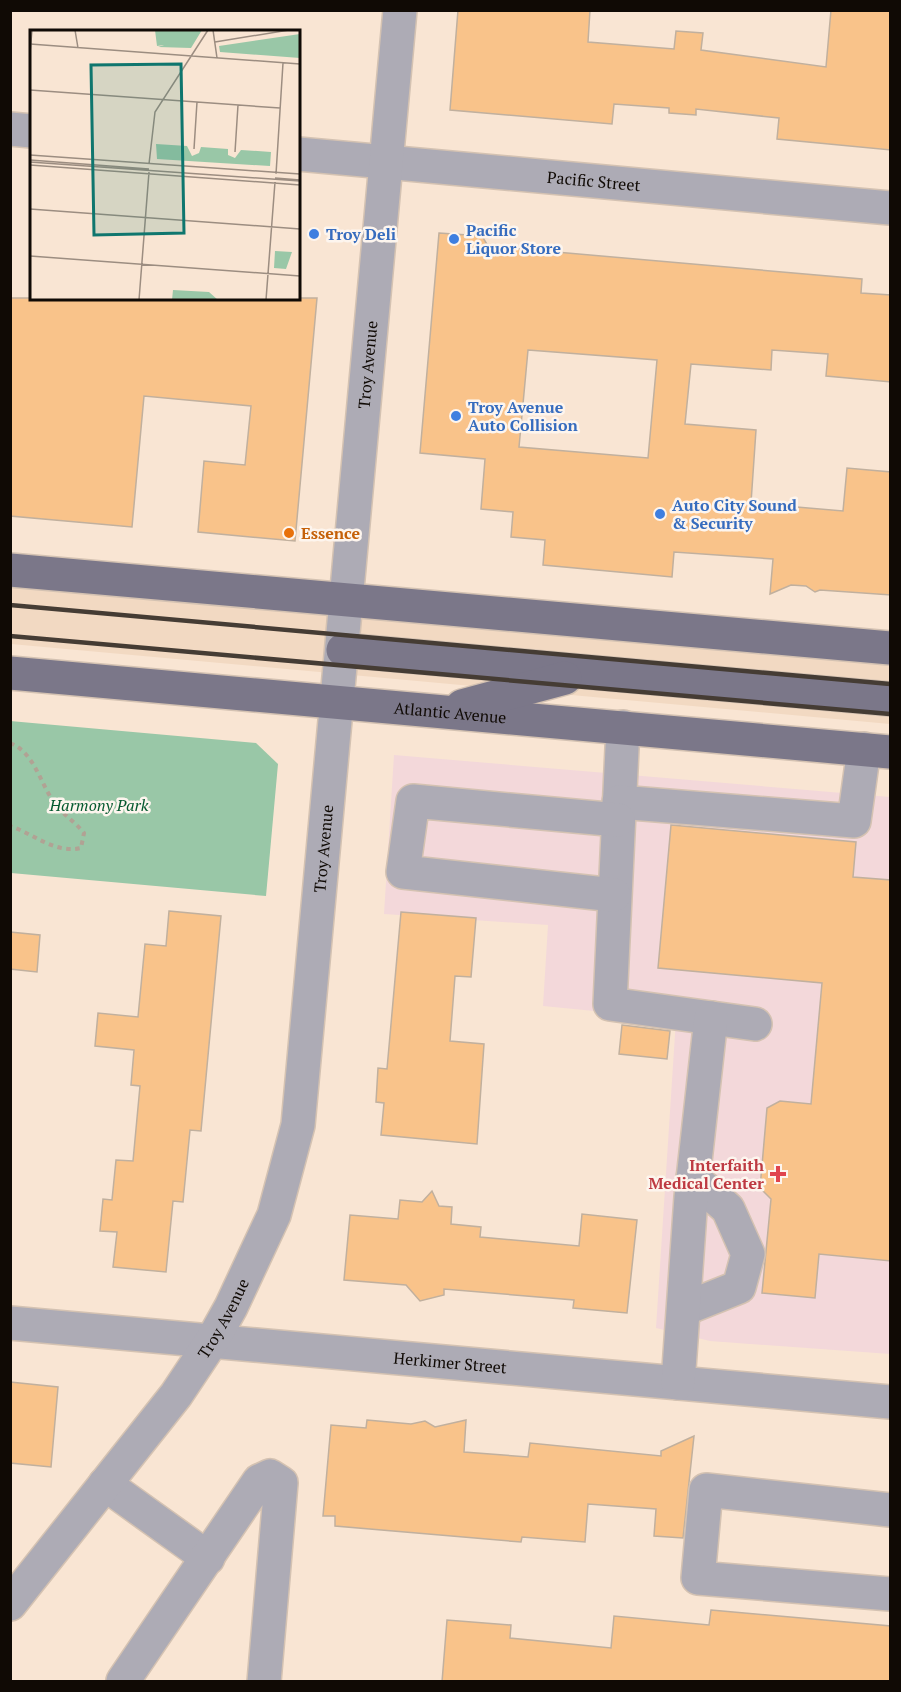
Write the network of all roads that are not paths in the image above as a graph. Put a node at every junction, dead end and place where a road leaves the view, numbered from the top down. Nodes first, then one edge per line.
1 (400, 10) edge
2 (10, 129) edge
3 (30, 130) edge
4 (300, 154) edge
5 (387, 162) junction
6 (891, 208) edge
7 (10, 570) edge
8 (347, 600) junction
9 (844, 645) junction
10 (891, 648) edge
11 (343, 650) junction
12 (10, 673) edge
13 (586, 673) junction
14 (746, 686) junction
15 (891, 699) edge
16 (338, 702) junction
17 (440, 712) junction
18 (623, 727) junction
19 (877, 750) edge
20 (618, 811) junction
21 (614, 895) junction
22 (711, 1018) junction
23 (755, 1024) dead end
24 (693, 1178) junction
25 (684, 1309) junction
26 (10, 1323) edge
27 (212, 1341) junction
28 (678, 1383) junction
29 (891, 1402) edge
30 (105, 1484) junction
31 (891, 1510) edge
32 (208, 1558) junction
33 (891, 1594) edge
34 (10, 1604) edge
35 (130, 1682) edge
36 (264, 1682) edge

1 - 5 street, Troy Avenue
2 - 3 street
4 - 5 street, Pacific Street
5 - 6 street, Pacific Street
5 - 8 street, Troy Avenue
7 - 8 main road
8 - 9 main road
8 - 11 street, Troy Avenue
9 - 10 main road
9 - 14 main road
11 - 13 main road
11 - 16 street, Troy Avenue
12 - 16 main road, Atlantic Avenue
13 - 14 main road
13 - 17 main road
14 - 15 main road
16 - 17 main road, Atlantic Avenue
16 - 27 street, Troy Avenue
17 - 18 main road, Atlantic Avenue
18 - 19 main road, Atlantic Avenue
18 - 20 street
19 - 20 street
20 - 21 street
20 - 21 street
21 - 22 street
22 - 23 street
22 - 24 street
24 - 25 street
24 - 25 street
25 - 28 street
26 - 27 street, Herkimer Street
27 - 28 street, Herkimer Street
27 - 30 street, Troy Avenue
28 - 29 street, Herkimer Street
30 - 32 street
30 - 34 street, Troy Avenue
31 - 33 street
32 - 35 street
32 - 36 street

